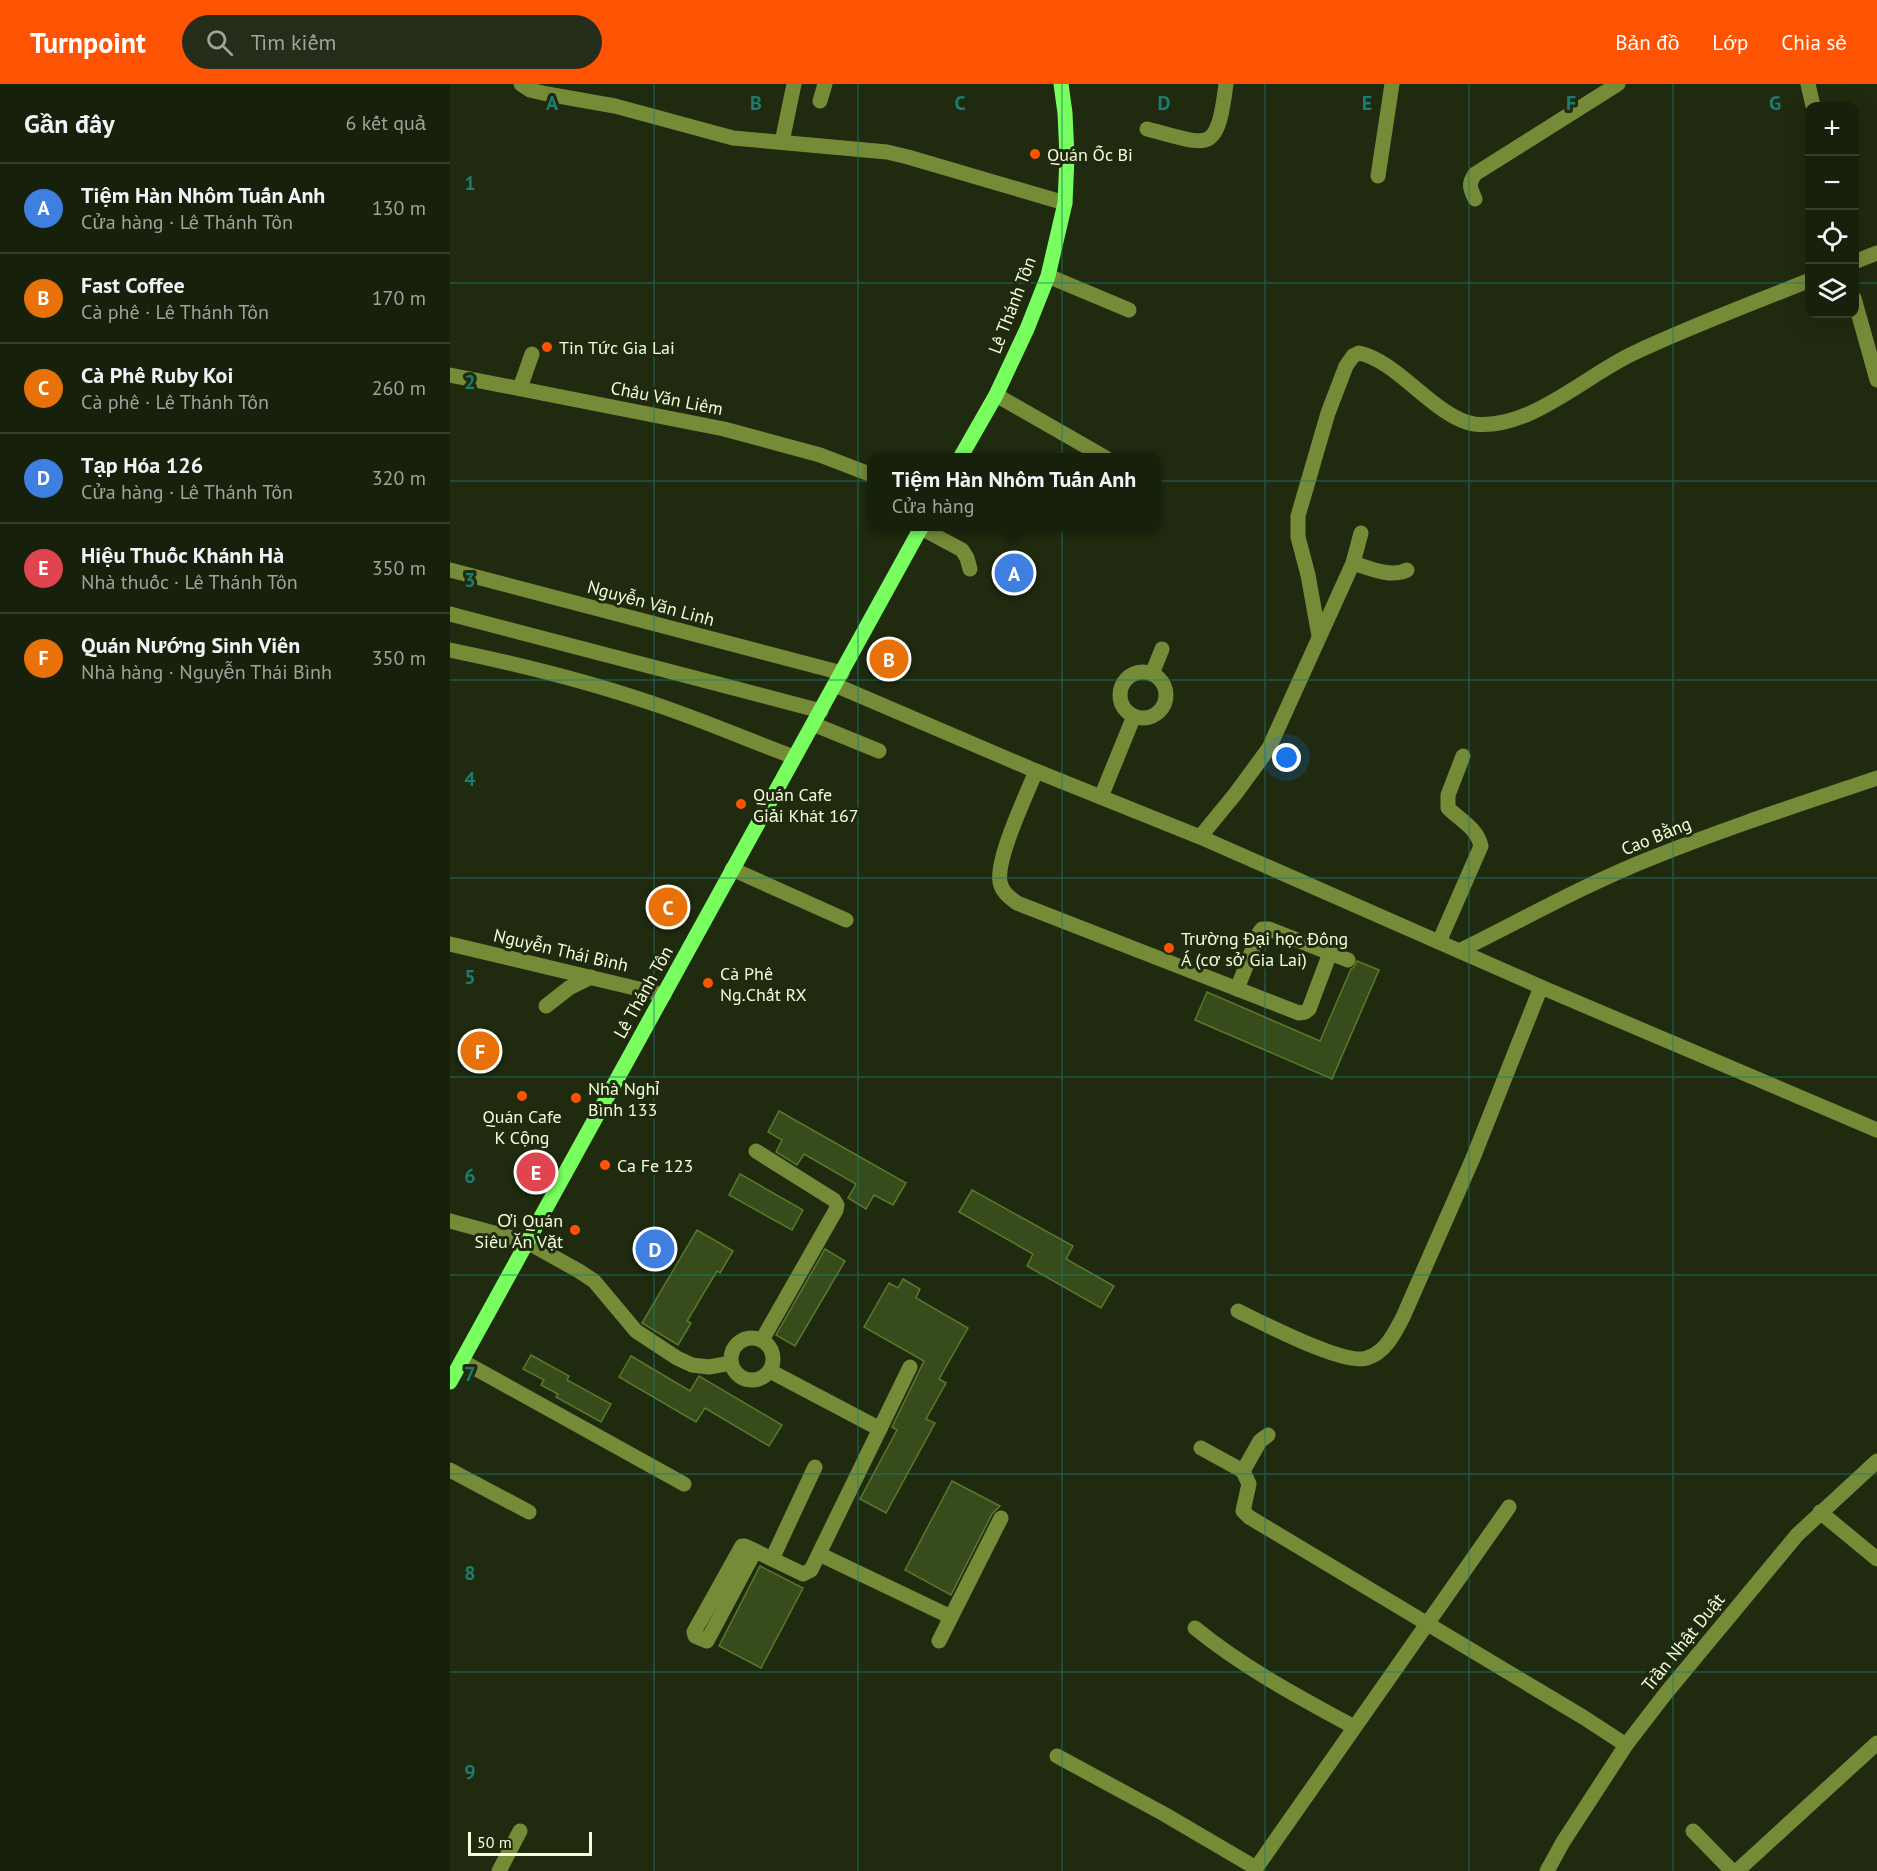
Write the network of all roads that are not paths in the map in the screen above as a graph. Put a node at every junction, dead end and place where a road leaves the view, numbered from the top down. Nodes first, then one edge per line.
1 (521, 84) edge
2 (794, 84) edge
3 (825, 84) edge
4 (1061, 84) edge
5 (1226, 84) edge
6 (1392, 84) edge
7 (1618, 84) edge
8 (1808, 84) edge
9 (820, 101) dead end
10 (1812, 102) edge
11 (1147, 129) dead end
12 (782, 142) junction
13 (1378, 176) dead end
14 (1475, 199) dead end
15 (1065, 203) junction
16 (1877, 253) edge
17 (1859, 260) edge
18 (1048, 276) junction
19 (1805, 282) edge
20 (1129, 310) dead end
21 (1859, 316) edge
22 (532, 354) dead end
23 (450, 375) edge
24 (1877, 380) edge
25 (520, 388) junction
26 (996, 395) junction
27 (963, 453) edge
28 (1097, 453) edge
29 (867, 473) edge
30 (919, 531) edge
31 (928, 531) edge
32 (1361, 533) dead end
33 (1353, 563) junction
34 (970, 569) dead end
35 (450, 570) edge
36 (1407, 570) dead end
37 (450, 614) edge
38 (1319, 636) junction
39 (450, 650) edge
40 (1162, 650) dead end
41 (1152, 674) junction
42 (838, 679) junction
43 (1134, 716) junction
44 (817, 717) junction
45 (879, 751) dead end
46 (1463, 756) dead end
47 (794, 757) junction
48 (1036, 771) junction
49 (1877, 778) edge
50 (1101, 797) junction
51 (1200, 837) junction
52 (732, 869) junction
53 (846, 920) dead end
54 (1440, 942) junction
55 (450, 944) edge
56 (1459, 951) junction
57 (1330, 953) junction
58 (1348, 960) dead end
59 (591, 977) junction
60 (1541, 987) junction
61 (1237, 989) junction
62 (664, 995) junction
63 (546, 1006) dead end
64 (1875, 1123) edge
65 (756, 1151) dead end
66 (450, 1221) edge
67 (527, 1242) junction
68 (1238, 1311) dead end
69 (762, 1340) junction
70 (462, 1361) junction
71 (730, 1363) junction
72 (910, 1367) dead end
73 (770, 1371) junction
74 (450, 1382) edge
75 (880, 1429) junction
76 (1268, 1435) dead end
77 (1201, 1448) dead end
78 (1877, 1461) edge
79 (815, 1467) dead end
80 (450, 1470) edge
81 (1243, 1471) junction
82 (684, 1484) dead end
83 (1509, 1507) dead end
84 (529, 1512) dead end
85 (1820, 1512) junction
86 (1001, 1518) dead end
87 (755, 1551) junction
88 (819, 1554) junction
89 (772, 1559) junction
90 (1877, 1559) edge
91 (951, 1617) junction
92 (1426, 1623) junction
93 (1195, 1628) dead end
94 (939, 1641) dead end
95 (1354, 1727) junction
96 (1877, 1743) edge
97 (1626, 1745) junction
98 (1057, 1756) dead end
99 (520, 1831) dead end
100 (1693, 1831) dead end
101 (1255, 1870) edge
102 (499, 1871) edge
103 (1547, 1871) edge
104 (1732, 1871) edge
105 (1737, 1871) edge

1 - 12 street
2 - 12 street
3 - 9 street
4 - 15 main road, Lê Thánh Tôn
5 - 11 street
6 - 13 street
7 - 14 street
8 - 10 street
12 - 15 street
15 - 18 main road, Lê Thánh Tôn
16 - 17 street
18 - 20 street
18 - 26 main road, Lê Thánh Tôn
19 - 38 street
21 - 24 street
22 - 25 street
23 - 25 street, Châu Văn Liêm
25 - 29 street, Châu Văn Liêm
26 - 27 main road, Lê Thánh Tôn
26 - 28 street
30 - 42 main road, Lê Thánh Tôn
31 - 34 street
32 - 33 street
33 - 36 street
33 - 38 street
35 - 42 street, Nguyễn Văn Linh
37 - 44 street
38 - 51 street
39 - 47 street
40 - 41 street
41 - 43 street
41 - 43 street
42 - 44 main road, Lê Thánh Tôn
42 - 48 street, Nguyễn Văn Linh
43 - 50 street
44 - 45 street
44 - 47 main road, Lê Thánh Tôn
46 - 54 street
47 - 52 main road, Lê Thánh Tôn
48 - 50 street, Nguyễn Văn Linh
48 - 61 street
49 - 56 street, Cao Bằng
50 - 51 street, Nguyễn Văn Linh
51 - 54 street, Nguyễn Văn Linh
52 - 53 street
52 - 62 main road, Lê Thánh Tôn
54 - 56 street, Nguyễn Văn Linh
55 - 59 street, Nguyễn Thái Bình
56 - 60 street, Nguyễn Văn Linh
57 - 58 street
57 - 61 street
57 - 61 street
59 - 62 street, Nguyễn Thái Bình
59 - 63 street
60 - 64 street, Nguyễn Văn Linh
60 - 68 street
62 - 67 main road, Lê Thánh Tôn
65 - 69 street
66 - 67 street
67 - 70 main road, Lê Thánh Tôn
67 - 71 street
69 - 71 street
69 - 73 street
70 - 74 main road, Lê Thánh Tôn
70 - 82 street
71 - 73 street
72 - 75 street
73 - 75 street
75 - 88 street
76 - 81 street
77 - 81 street
78 - 85 street, Trần Nhật Duật
79 - 89 street
80 - 84 street
81 - 92 street
83 - 92 street
85 - 90 street
85 - 97 street, Trần Nhật Duật
86 - 91 street
87 - 87 street
87 - 89 street
88 - 89 street
88 - 91 street
91 - 94 street
92 - 95 street
92 - 97 street
93 - 95 street
95 - 101 street
96 - 105 street
97 - 103 street, Trần Nhật Duật
98 - 101 street
99 - 102 street
100 - 104 street

